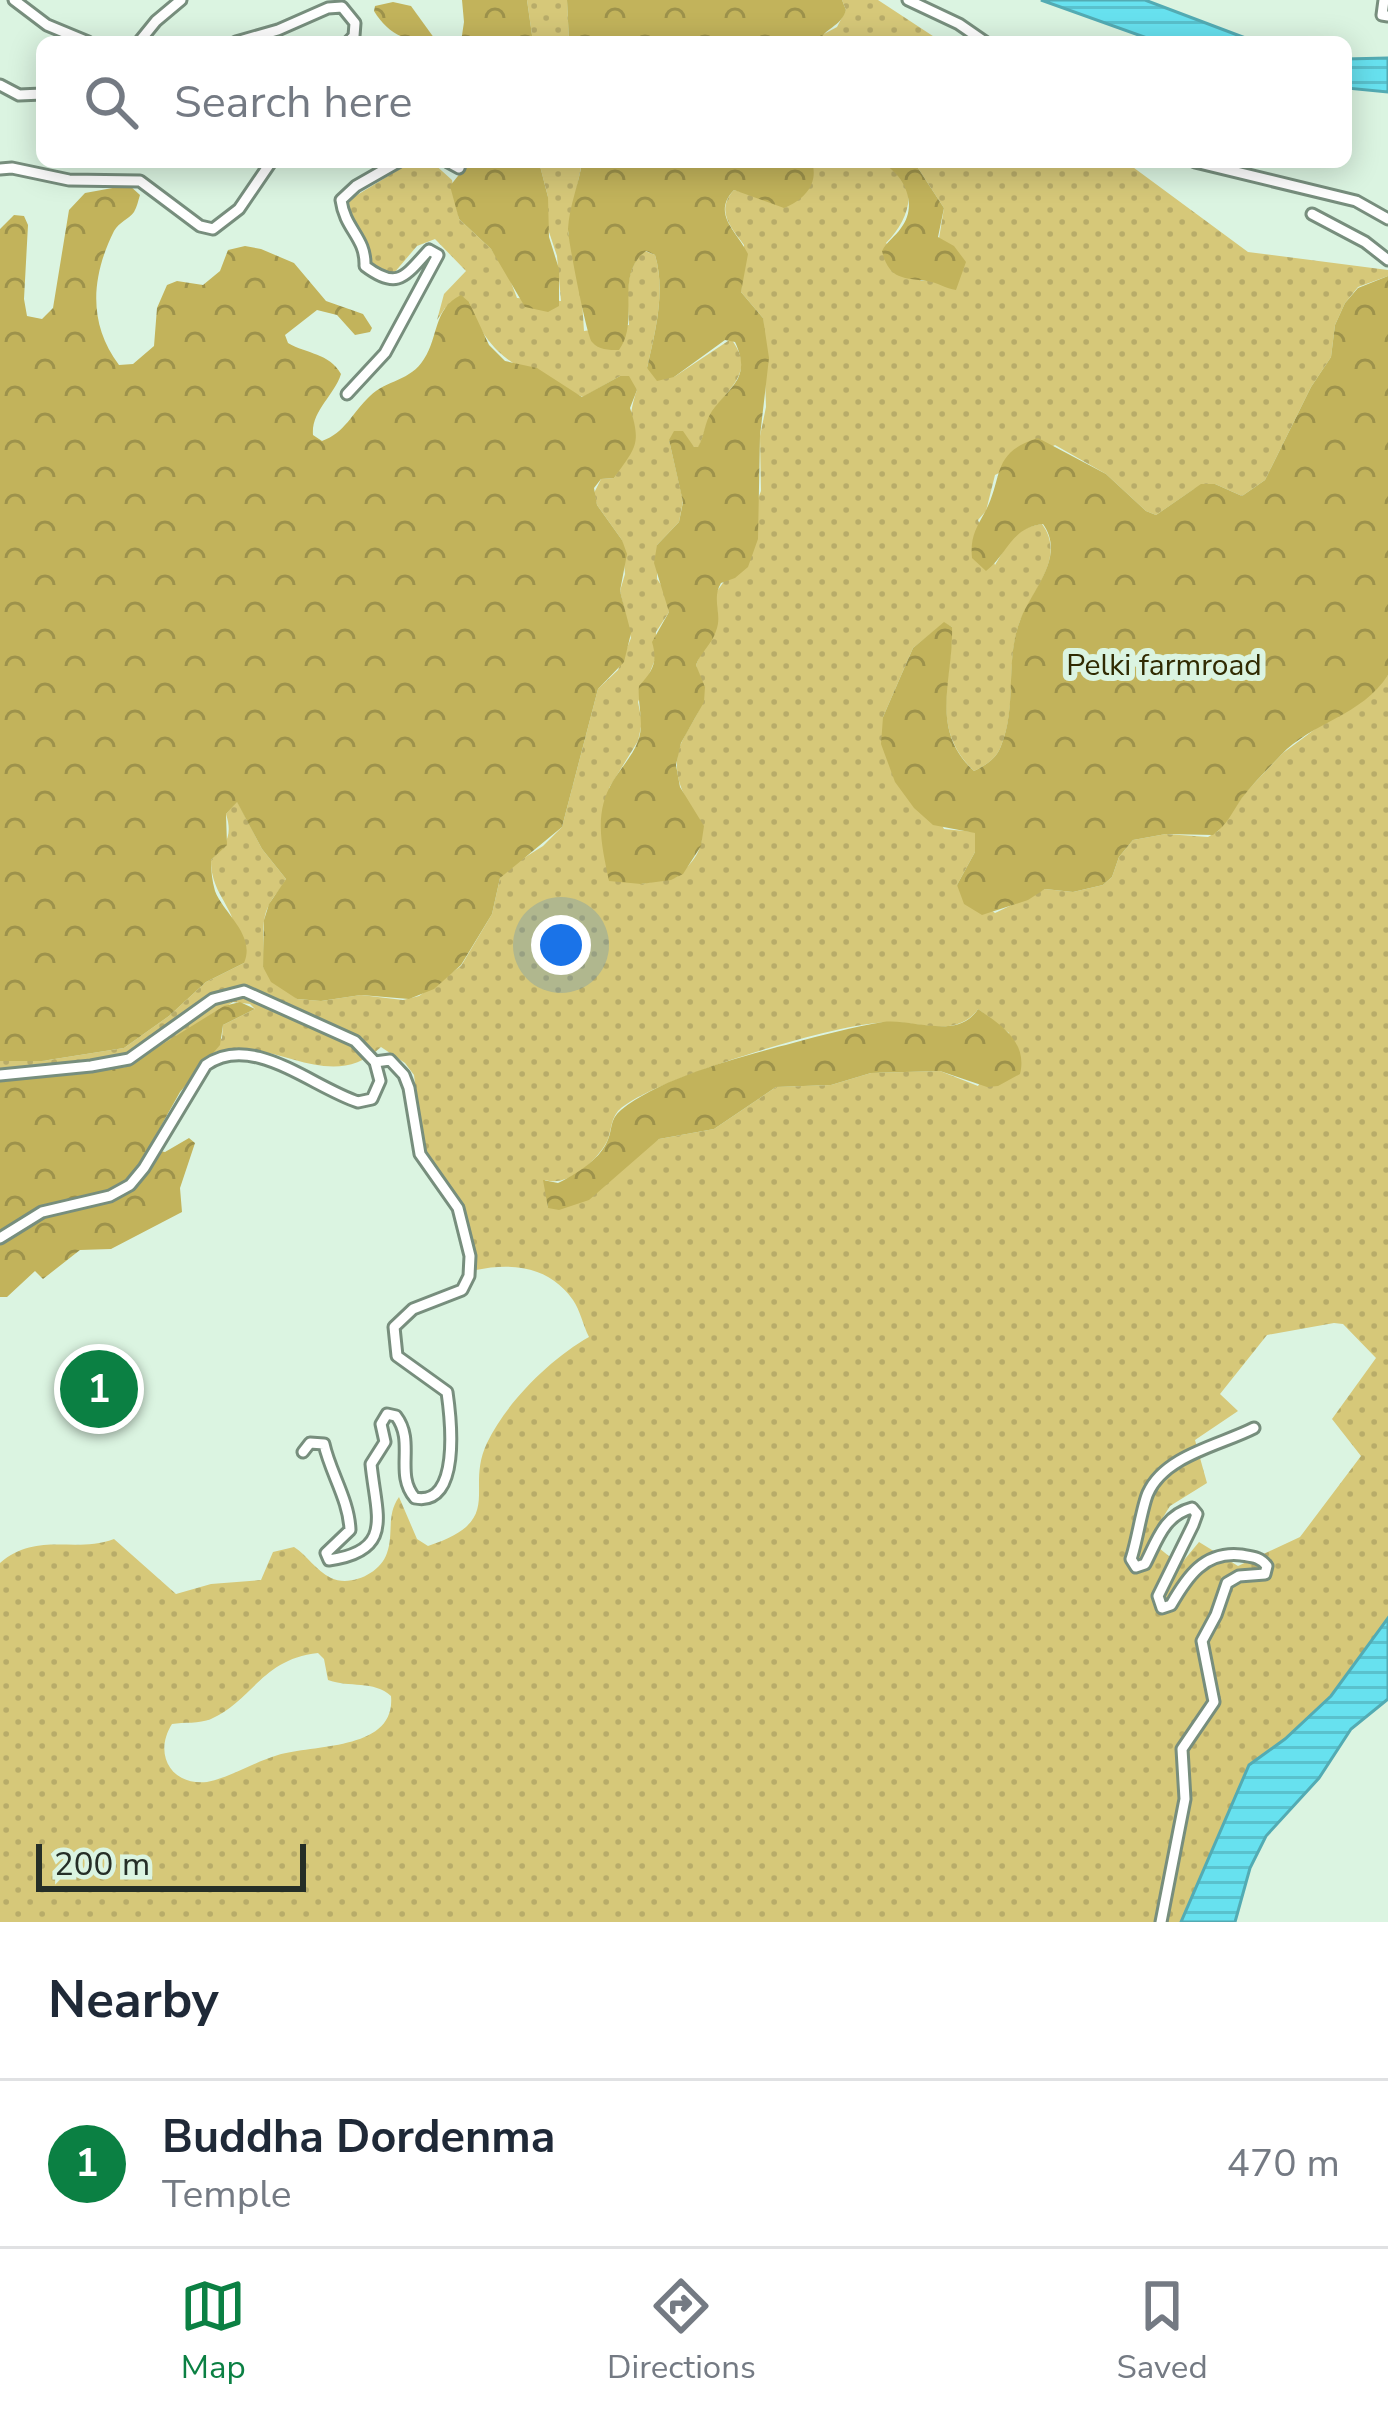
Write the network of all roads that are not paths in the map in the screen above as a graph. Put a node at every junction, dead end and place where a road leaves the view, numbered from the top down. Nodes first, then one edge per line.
1 (14, 0) edge
2 (182, 0) edge
3 (908, 0) edge
4 (1384, 0) edge
5 (1388, 16) edge
6 (74, 36) edge
7 (144, 36) edge
8 (257, 36) edge
9 (354, 36) edge
10 (976, 36) edge
11 (0, 85) edge
12 (36, 94) edge
13 (267, 168) edge
14 (388, 168) edge
15 (1220, 168) edge
16 (0, 169) edge
17 (1312, 214) dead end
18 (1388, 219) edge
19 (1388, 260) edge
20 (347, 394) dead end
21 (375, 1062) junction
22 (0, 1075) edge
23 (0, 1238) edge
24 (1254, 1428) dead end
25 (303, 1452) dead end
26 (1162, 1922) edge

1 - 6 street
2 - 7 street
3 - 10 street
4 - 5 street
8 - 9 street
11 - 12 street
13 - 16 street
14 - 20 street
15 - 18 street
17 - 19 street
21 - 22 street
21 - 23 street
21 - 25 street
24 - 26 street

